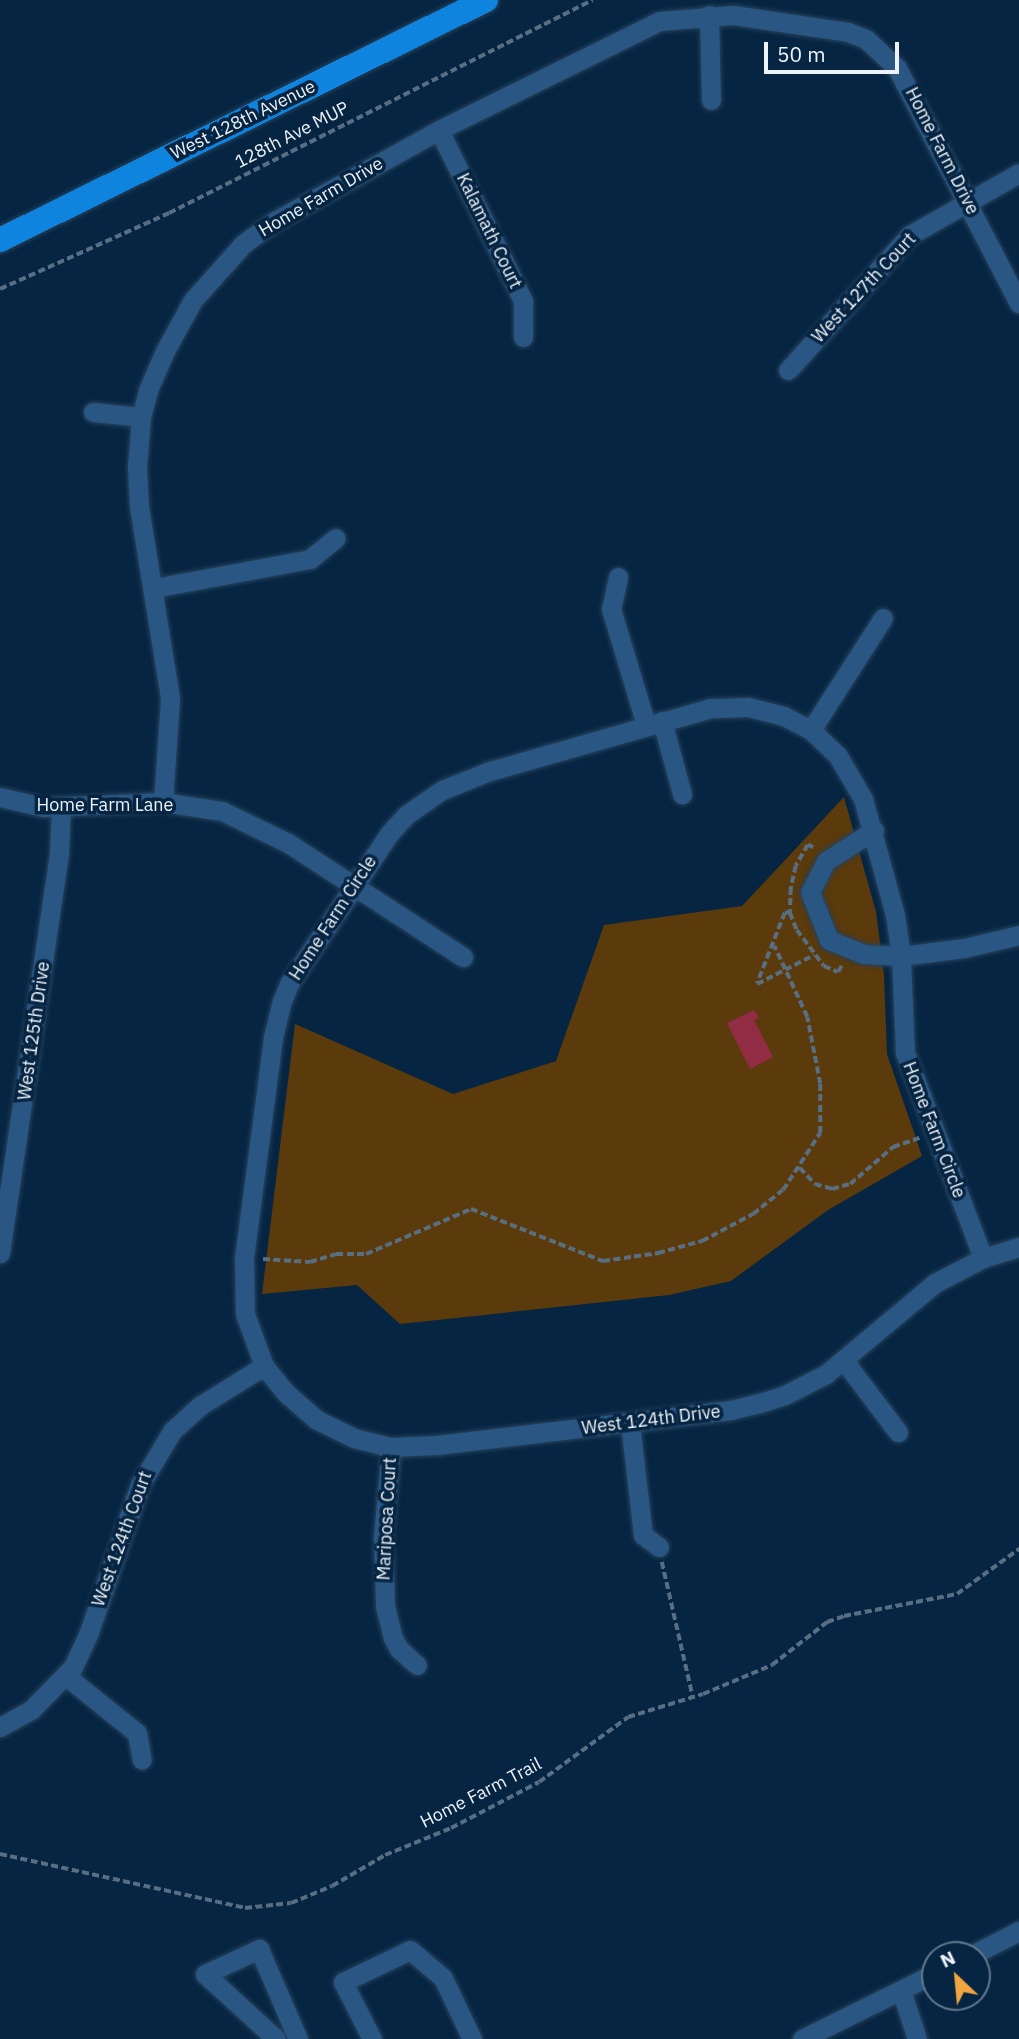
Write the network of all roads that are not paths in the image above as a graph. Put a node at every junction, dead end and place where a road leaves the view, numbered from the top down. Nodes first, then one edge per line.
1 (486, 0) edge
2 (709, 15) junction
3 (711, 100) dead end
4 (439, 130) junction
5 (1019, 173) edge
6 (968, 201) junction
7 (0, 240) edge
8 (1019, 303) edge
9 (523, 337) dead end
10 (788, 370) dead end
11 (93, 412) dead end
12 (141, 416) junction
13 (336, 538) dead end
14 (618, 577) dead end
15 (154, 588) junction
16 (883, 618) dead end
17 (654, 723) junction
18 (811, 730) junction
19 (682, 794) dead end
20 (0, 797) edge
21 (163, 802) junction
22 (61, 808) junction
23 (874, 830) junction
24 (354, 885) junction
25 (1019, 935) edge
26 (901, 956) junction
27 (463, 957) dead end
28 (1019, 1247) edge
29 (0, 1253) edge
30 (983, 1258) junction
31 (845, 1362) junction
32 (264, 1366) junction
33 (629, 1423) junction
34 (898, 1432) dead end
35 (391, 1447) junction
36 (659, 1547) road end
37 (416, 1665) dead end
38 (66, 1676) junction
39 (0, 1727) edge
40 (142, 1760) dead end
41 (1019, 1931) edge
42 (991, 1945) edge
43 (921, 1980) edge
44 (901, 1990) junction
45 (276, 2039) edge
46 (298, 2039) edge
47 (372, 2039) edge
48 (472, 2039) edge
49 (802, 2039) edge
50 (917, 2039) edge

1 - 7 main road, West 128th Avenue
2 - 3 street
2 - 4 street, Home Farm Drive
2 - 6 street, Home Farm Drive
4 - 9 street, Kalamath Court
4 - 12 street, Home Farm Drive
5 - 6 street, West 127th Court
6 - 8 street, Home Farm Drive
6 - 10 street, West 127th Court
11 - 12 street
12 - 15 street, Home Farm Drive
13 - 15 street
14 - 17 street
15 - 21 street, Home Farm Drive
16 - 18 street
17 - 18 street, Home Farm Circle
17 - 19 street
17 - 24 street, Home Farm Circle
18 - 23 street, Home Farm Circle
20 - 22 street, Home Farm Lane
21 - 22 street, Home Farm Lane
21 - 24 street, Home Farm Lane
22 - 29 street, West 125th Drive
23 - 26 street, Home Farm Circle
23 - 26 street
24 - 27 street, Home Farm Lane
24 - 32 street, Home Farm Circle
25 - 26 street
26 - 30 street, Home Farm Circle
28 - 30 street, West 124th Drive
30 - 31 street, West 124th Drive
31 - 33 street, West 124th Drive
31 - 34 street
32 - 35 street, West 124th Drive
32 - 38 street, West 124th Court
33 - 35 street, West 124th Drive
33 - 36 street
35 - 37 street, Mariposa Court
38 - 39 street, West 124th Court
38 - 40 street
41 - 42 street
43 - 44 street
44 - 49 street
44 - 50 street
45 - 46 street
47 - 48 street

